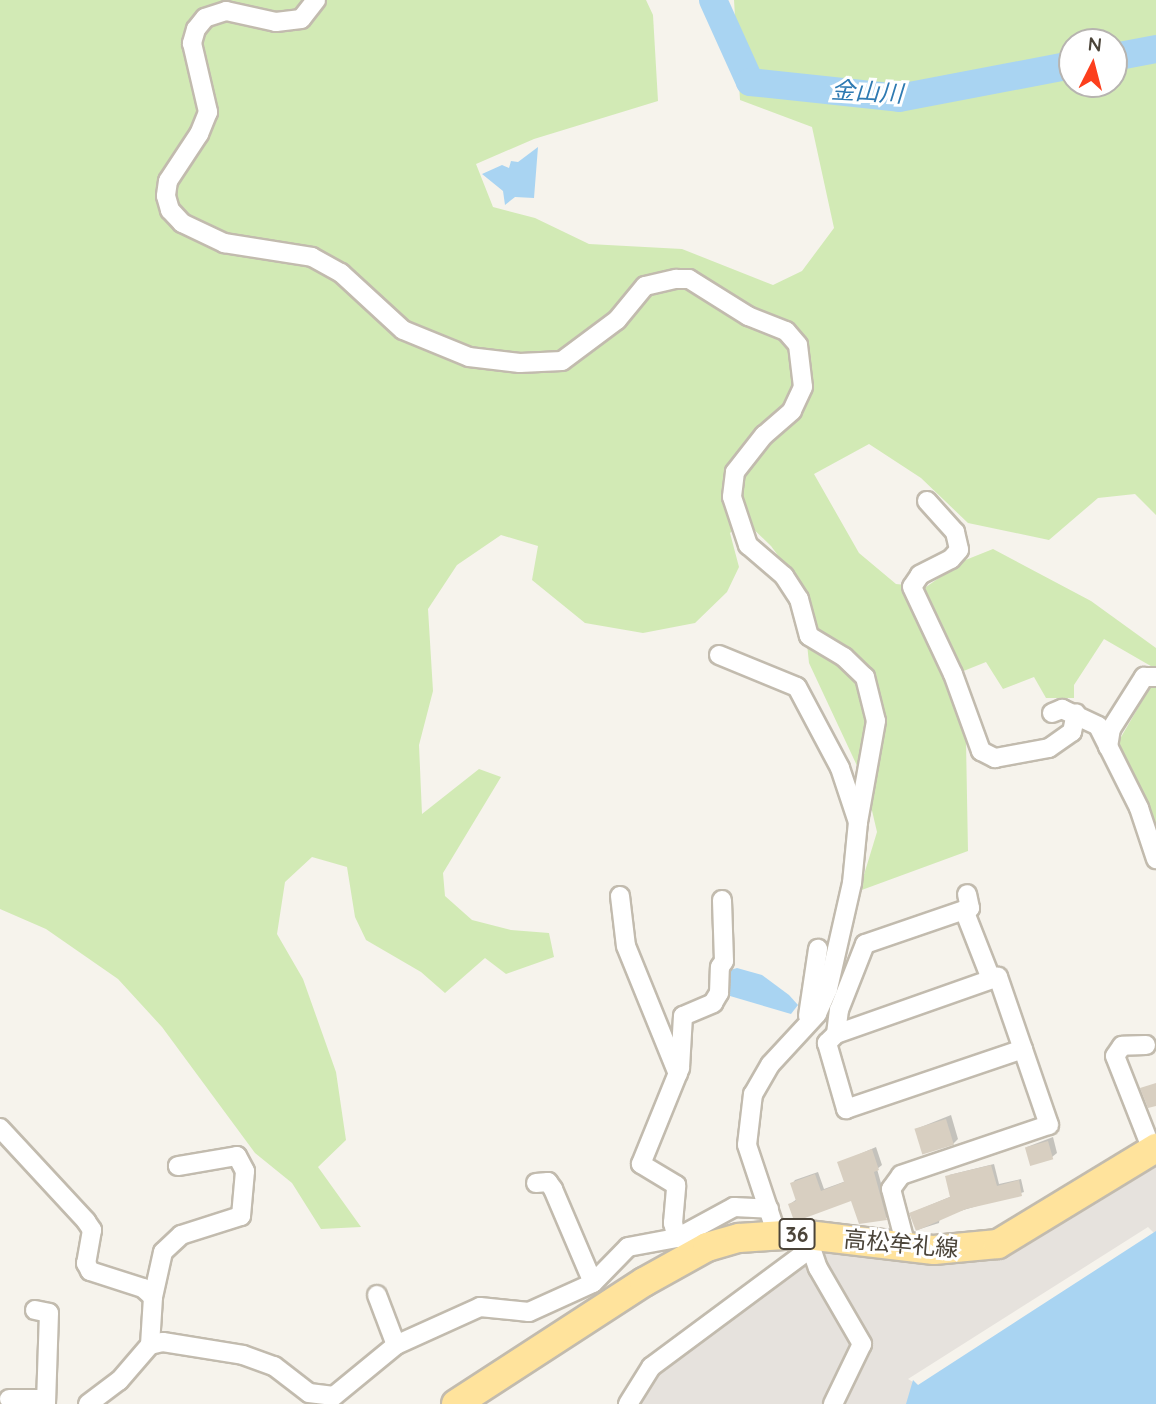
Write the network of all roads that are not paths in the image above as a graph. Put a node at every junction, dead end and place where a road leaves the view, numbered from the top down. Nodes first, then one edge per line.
1 (316, 0) edge
2 (926, 501) dead end
3 (719, 654) dead end
4 (1156, 677) edge
5 (1052, 713) dead end
6 (1076, 713) junction
7 (1108, 747) junction
8 (858, 822) junction
9 (1156, 859) edge
10 (620, 895) dead end
11 (722, 900) dead end
12 (818, 949) dead end
13 (991, 979) junction
14 (806, 1026) junction
15 (836, 1034) junction
16 (1146, 1045) dead end
17 (1023, 1049) junction
18 (678, 1074) junction
19 (0, 1128) edge
20 (1154, 1149) edge
21 (178, 1166) dead end
22 (536, 1184) dead end
23 (773, 1222) junction
24 (677, 1238) junction
25 (813, 1242) junction
26 (906, 1246) junction
27 (593, 1283) junction
28 (377, 1294) dead end
29 (153, 1297) junction
30 (35, 1310) dead end
31 (150, 1345) junction
32 (396, 1345) junction
33 (9, 1399) dead end
34 (46, 1401) edge
35 (88, 1404) edge
36 (456, 1404) edge
37 (628, 1404) edge
38 (833, 1404) edge

1 - 8 street
2 - 6 street
3 - 8 street
4 - 7 street
5 - 6 street
6 - 7 street
7 - 9 street
8 - 14 street
10 - 18 street
11 - 18 street
12 - 14 street
13 - 15 street
13 - 15 street
13 - 17 street
14 - 23 street
15 - 17 street
16 - 20 street
17 - 26 street
18 - 24 street
19 - 29 street
20 - 26 main road, 高松牟礼線 / 36
21 - 29 street
22 - 27 street
23 - 24 street
23 - 25 main road, 高松牟礼線 / 36
23 - 36 main road, 高松牟礼線 / 36
24 - 27 street
25 - 26 main road, 高松牟礼線 / 36
25 - 37 street
25 - 38 street
27 - 32 street
28 - 32 street
29 - 31 street
30 - 34 street
31 - 32 street
31 - 35 street
33 - 34 street

